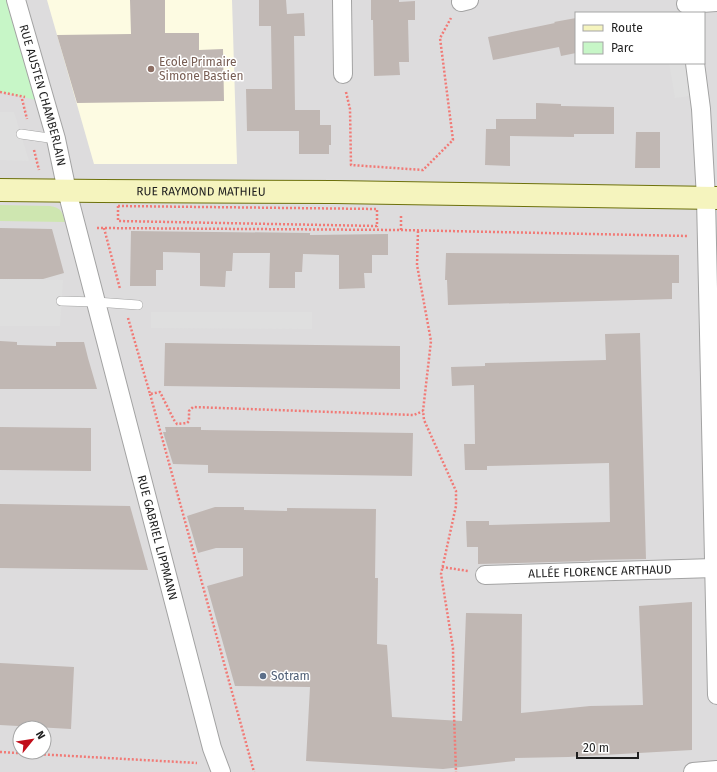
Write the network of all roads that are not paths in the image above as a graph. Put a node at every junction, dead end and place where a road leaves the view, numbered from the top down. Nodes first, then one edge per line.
1 (16, 0) edge
2 (342, 0) edge
3 (717, 2) edge
4 (686, 6) edge
5 (694, 64) edge
6 (343, 74) road end
7 (21, 134) dead end
8 (56, 139) junction
9 (0, 190) edge
10 (67, 191) junction
11 (712, 198) edge
12 (61, 301) dead end
13 (96, 302) junction
14 (138, 305) dead end
15 (715, 544) edge
16 (714, 568) junction
17 (485, 575) road end
18 (717, 695) edge
19 (220, 768) edge
20 (717, 770) edge
21 (693, 772) edge
22 (700, 772) edge

1 - 8 street, RUE AUSTEN CHAMBERLAIN
2 - 6 street
3 - 4 street
5 - 11 street
7 - 8 lane
8 - 10 street, RUE AUSTEN CHAMBERLAIN
9 - 10 street, RUE RAYMOND MATHIEU
10 - 11 street, RUE RAYMOND MATHIEU
10 - 13 street, RUE GABRIEL LIPPMANN
11 - 15 street
12 - 13 lane
13 - 14 lane
13 - 19 street, RUE GABRIEL LIPPMANN
15 - 16 street
16 - 17 street, ALLÉE FLORENCE ARTHAUD
16 - 18 street
20 - 22 street
21 - 22 street

